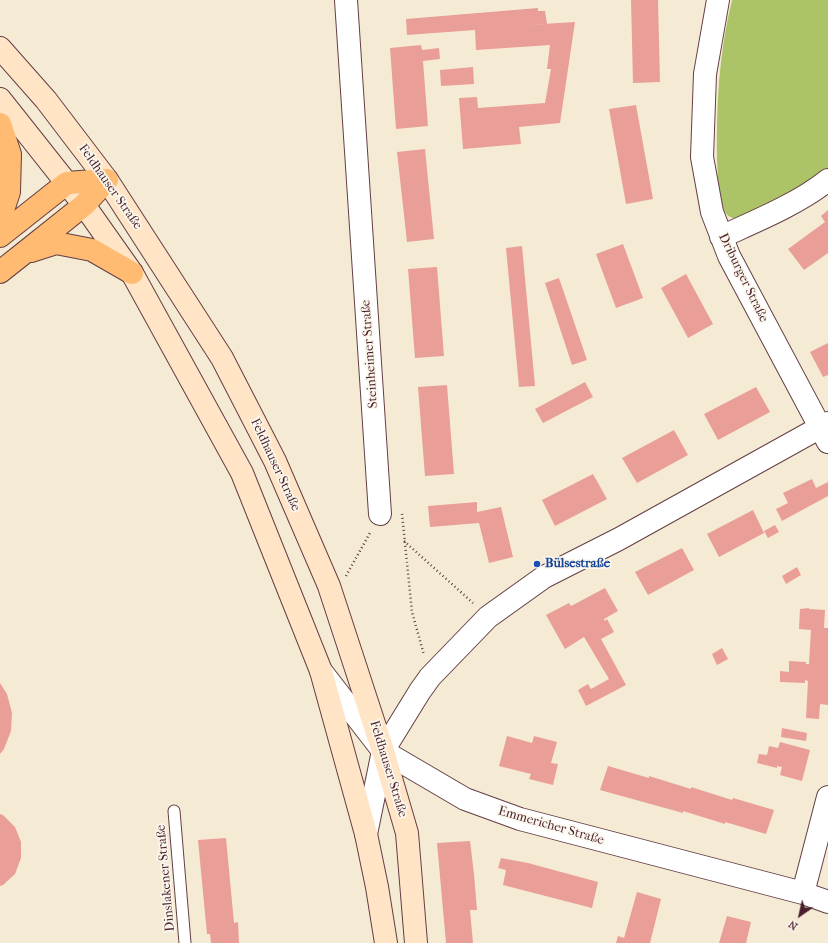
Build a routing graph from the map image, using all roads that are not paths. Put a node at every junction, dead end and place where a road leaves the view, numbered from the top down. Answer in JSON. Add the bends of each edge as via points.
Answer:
{"nodes":[{"id":1,"x":346,"y":0,"type":"edge"},
{"id":2,"x":718,"y":0,"type":"edge"},
{"id":3,"x":0,"y":48,"type":"edge"},
{"id":4,"x":0,"y":99,"type":"edge"},
{"id":5,"x":0,"y":124,"type":"edge"},
{"id":6,"x":107,"y":180,"type":"junction"},
{"id":7,"x":828,"y":180,"type":"edge"},
{"id":8,"x":67,"y":183,"type":"junction"},
{"id":9,"x":84,"y":205,"type":"junction"},
{"id":10,"x":0,"y":219,"type":"edge"},
{"id":11,"x":0,"y":236,"type":"edge"},
{"id":12,"x":721,"y":237,"type":"junction"},
{"id":13,"x":24,"y":253,"type":"junction"},
{"id":14,"x":0,"y":272,"type":"edge"},
{"id":15,"x":132,"y":273,"type":"junction"},
{"id":16,"x":825,"y":430,"type":"edge"},
{"id":17,"x":380,"y":514,"type":"road end"},
{"id":18,"x":321,"y":671,"type":"junction"},
{"id":19,"x":383,"y":751,"type":"junction"},
{"id":20,"x":828,"y":797,"type":"edge"},
{"id":21,"x":174,"y":811,"type":"dead end"},
{"id":22,"x":366,"y":834,"type":"junction"},
{"id":23,"x":803,"y":893,"type":"junction"},
{"id":24,"x":828,"y":902,"type":"edge"},
{"id":25,"x":185,"y":943,"type":"edge"},
{"id":26,"x":386,"y":943,"type":"edge"},
{"id":27,"x":416,"y":943,"type":"edge"}],
"edges":[{"from":1,"to":17,"type":"street","name":"Steinheimer Straße"},
{"from":2,"to":12,"type":"street","name":"Driburger Straße","via":[[705,74],[702,157],[712,212]]},
{"from":3,"to":6,"type":"street","name":"Feldhauser Straße","via":[[46,100]]},
{"from":4,"to":8,"type":"street"},
{"from":5,"to":10,"type":"highway","via":[[10,154],[8,192]]},
{"from":6,"to":8,"type":"highway"},
{"from":6,"to":9,"type":"highway"},
{"from":6,"to":19,"type":"street","name":"Feldhauser Straße","via":[[222,358],[275,461],[329,586]]},
{"from":7,"to":12,"type":"street","via":[[817,189]]},
{"from":8,"to":9,"type":"street"},
{"from":8,"to":11,"type":"highway"},
{"from":9,"to":13,"type":"highway"},
{"from":9,"to":15,"type":"street"},
{"from":12,"to":16,"type":"street","name":"Driburger Straße"},
{"from":13,"to":14,"type":"highway"},
{"from":13,"to":15,"type":"highway","via":[[56,243],[85,248],[102,254]]},
{"from":15,"to":18,"type":"street","via":[[242,473]]},
{"from":16,"to":19,"type":"street","via":[[544,577],[488,617],[430,677]]},
{"from":18,"to":19,"type":"street","name":"Emmericher Straße"},
{"from":18,"to":22,"type":"street"},
{"from":19,"to":22,"type":"street"},
{"from":19,"to":23,"type":"street","name":"Emmericher Straße","via":[[465,799],[520,819]]},
{"from":19,"to":27,"type":"street","name":"Feldhauser Straße","via":[[408,833]]},
{"from":20,"to":23,"type":"street"},
{"from":21,"to":25,"type":"lane","name":"Dinslakener Straße"},
{"from":22,"to":26,"type":"street"},
{"from":23,"to":24,"type":"street","name":"Emmericher Straße"}]}
